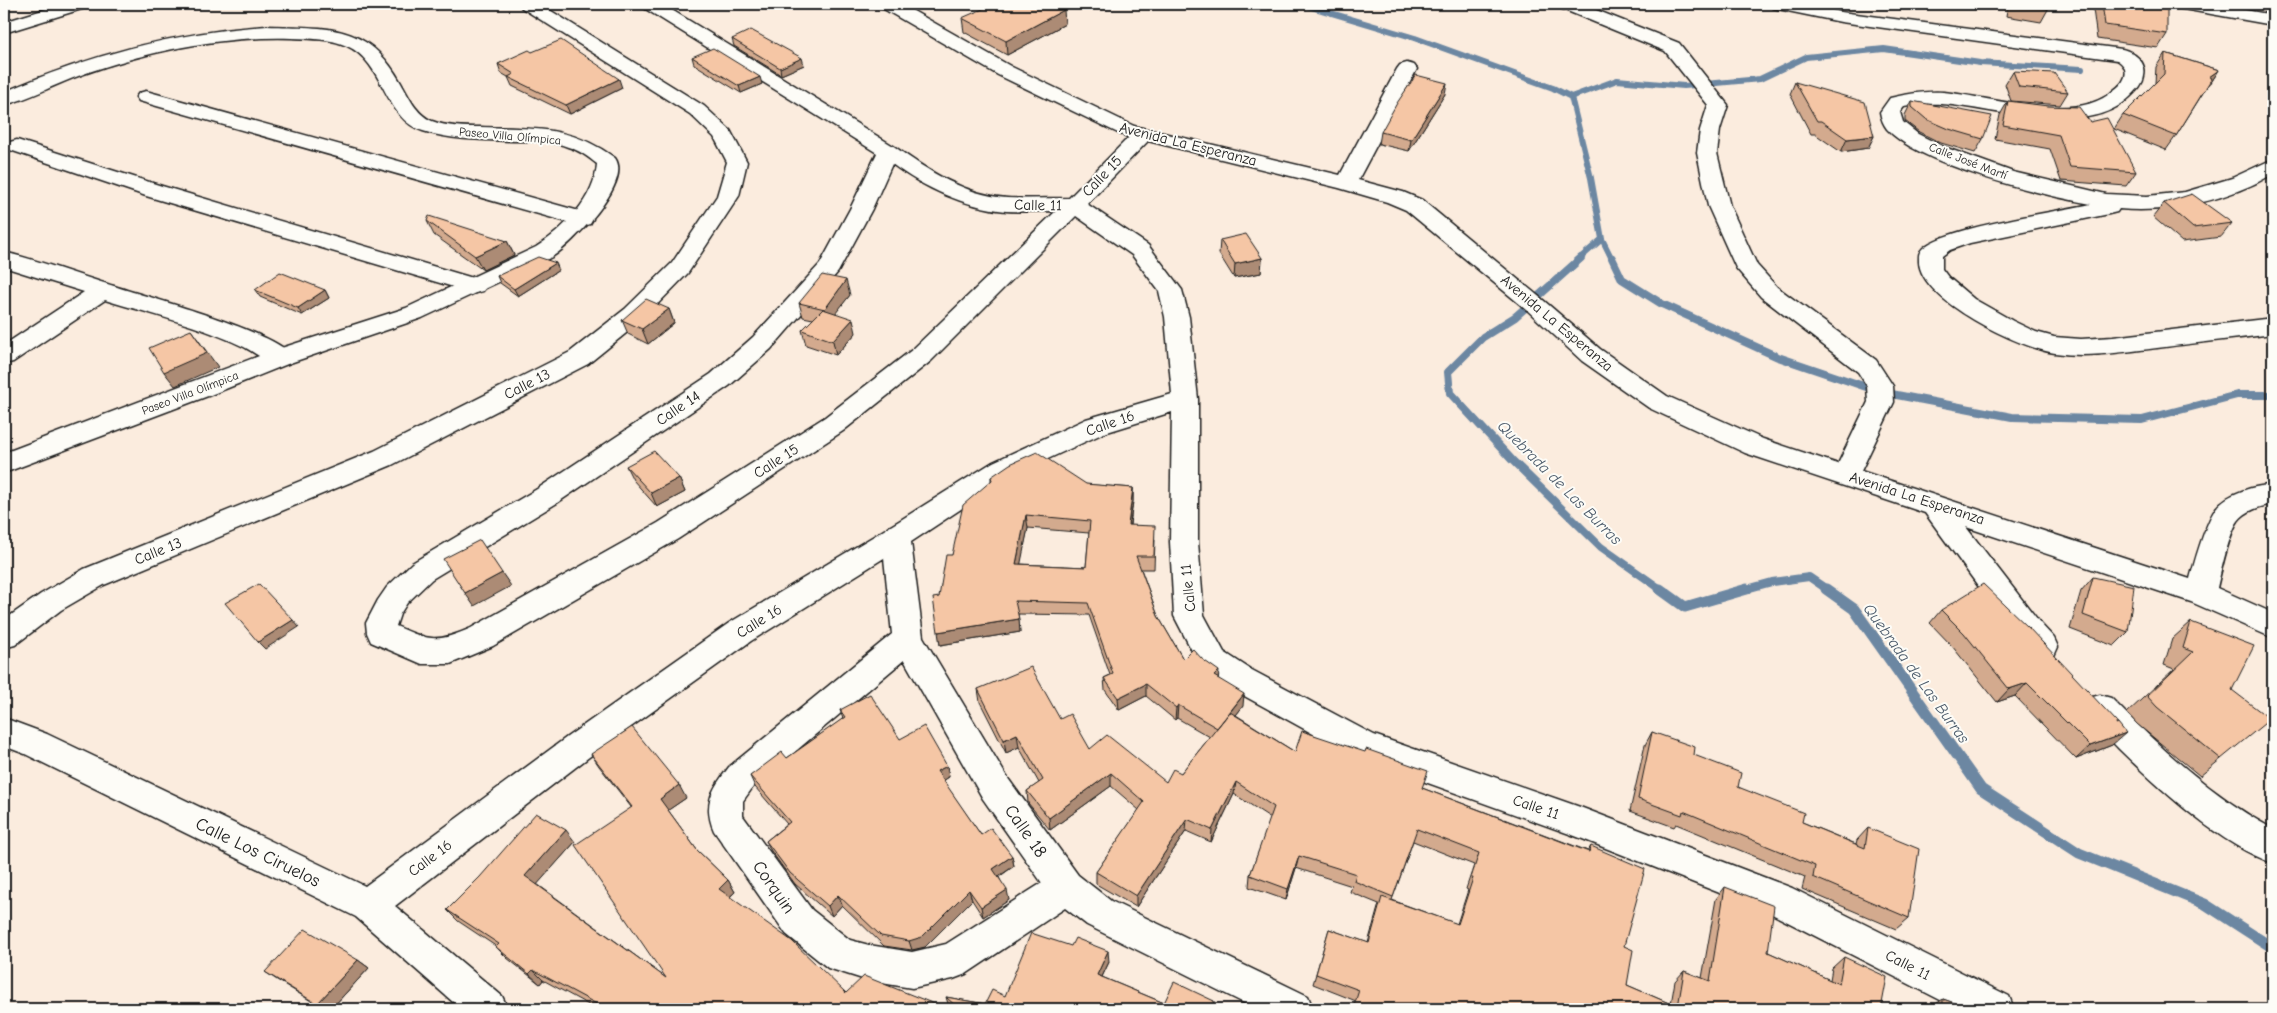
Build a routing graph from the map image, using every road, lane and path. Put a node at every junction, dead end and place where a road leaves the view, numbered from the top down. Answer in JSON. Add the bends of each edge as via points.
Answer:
{"nodes":[{"id":1,"x":80,"y":4,"type":"edge"},
{"id":2,"x":528,"y":4,"type":"edge"},
{"id":3,"x":648,"y":4,"type":"edge"},
{"id":4,"x":888,"y":4,"type":"edge"},
{"id":5,"x":1566,"y":4,"type":"edge"},
{"id":6,"x":1779,"y":4,"type":"edge"},
{"id":7,"x":2183,"y":4,"type":"edge"},
{"id":8,"x":48,"y":10,"type":"edge"},
{"id":9,"x":2273,"y":20,"type":"edge"},
{"id":10,"x":4,"y":28,"type":"edge"},
{"id":11,"x":1408,"y":69,"type":"dead end"},
{"id":12,"x":146,"y":97,"type":"dead end"},
{"id":13,"x":4,"y":99,"type":"edge"},
{"id":14,"x":1142,"y":135,"type":"junction"},
{"id":15,"x":18,"y":146,"type":"dead end"},
{"id":16,"x":888,"y":151,"type":"junction"},
{"id":17,"x":2273,"y":164,"type":"edge"},
{"id":18,"x":1346,"y":183,"type":"junction"},
{"id":19,"x":2127,"y":203,"type":"junction"},
{"id":20,"x":1074,"y":205,"type":"junction"},
{"id":21,"x":582,"y":219,"type":"junction"},
{"id":22,"x":4,"y":259,"type":"edge"},
{"id":23,"x":475,"y":286,"type":"junction"},
{"id":24,"x":102,"y":291,"type":"junction"},
{"id":25,"x":2273,"y":326,"type":"edge"},
{"id":26,"x":4,"y":356,"type":"edge"},
{"id":27,"x":281,"y":357,"type":"junction"},
{"id":28,"x":1185,"y":399,"type":"junction"},
{"id":29,"x":4,"y":463,"type":"edge"},
{"id":30,"x":1846,"y":475,"type":"junction"},
{"id":31,"x":2273,"y":495,"type":"edge"},
{"id":32,"x":1933,"y":504,"type":"junction"},
{"id":33,"x":896,"y":536,"type":"junction"},
{"id":34,"x":2201,"y":594,"type":"junction"},
{"id":35,"x":397,"y":595,"type":"joint"},
{"id":36,"x":2273,"y":626,"type":"edge"},
{"id":37,"x":4,"y":636,"type":"edge"},
{"id":38,"x":908,"y":640,"type":"junction"},
{"id":39,"x":2064,"y":670,"type":"edge"},
{"id":40,"x":2084,"y":691,"type":"edge"},
{"id":41,"x":4,"y":732,"type":"edge"},
{"id":42,"x":2273,"y":847,"type":"edge"},
{"id":43,"x":1066,"y":887,"type":"junction"},
{"id":44,"x":368,"y":905,"type":"junction"},
{"id":45,"x":489,"y":1009,"type":"edge"},
{"id":46,"x":1295,"y":1009,"type":"edge"},
{"id":47,"x":1996,"y":1009,"type":"edge"}],
"edges":[{"from":1,"to":8,"type":"street"},
{"from":2,"to":37,"type":"street","name":"Calle 13","via":[[697,110],[723,134],[737,162],[728,196],[680,268],[633,315],[578,358],[383,458],[94,577],[51,602]]},
{"from":3,"to":16,"type":"street","name":"Calle 11"},
{"from":4,"to":14,"type":"street","name":"Avenida La Esperanza","via":[[1005,71],[1111,124]]},
{"from":5,"to":30,"type":"street","via":[[1672,47],[1718,105],[1707,153],[1719,206],[1747,268],[1769,292],[1858,358],[1880,386],[1881,402]]},
{"from":6,"to":19,"type":"street","name":"Calle José Martí","via":[[2130,58],[2136,68],[2132,84],[2107,104],[2081,113],[2044,113],[1942,98],[1897,102],[1890,112],[1894,126],[1944,155],[2075,196]]},
{"from":7,"to":9,"type":"street"},
{"from":8,"to":10,"type":"street"},
{"from":11,"to":18,"type":"street"},
{"from":12,"to":21,"type":"street"},
{"from":13,"to":21,"type":"street","name":"Paseo Villa Olímpica","via":[[73,70],[208,36],[276,31],[321,34],[356,43],[379,62],[407,112],[422,124],[456,132],[553,137],[592,150],[608,162],[609,169],[594,204]]},
{"from":14,"to":18,"type":"street","name":"Avenida La Esperanza"},
{"from":14,"to":20,"type":"street","name":"Calle 15"},
{"from":15,"to":23,"type":"street","via":[[154,191]]},
{"from":16,"to":20,"type":"street","name":"Calle 11","via":[[916,172],[976,198],[1005,204]]},
{"from":16,"to":35,"type":"street","name":"Calle 14","via":[[830,267],[762,343],[720,380],[547,496],[422,571]]},
{"from":17,"to":19,"type":"street","name":"Calle José Martí","via":[[2246,180],[2207,193]]},
{"from":18,"to":30,"type":"street","name":"Avenida La Esperanza","via":[[1414,205],[1591,355],[1658,402],[1754,446]]},
{"from":19,"to":25,"type":"street","via":[[1964,237],[1942,245],[1930,254],[1931,269],[1940,282],[1966,304],[2004,327],[2054,345],[2114,345]]},
{"from":20,"to":28,"type":"street","name":"Calle 11","via":[[1140,250],[1170,290],[1177,317]]},
{"from":20,"to":35,"type":"street","name":"Calle 15","via":[[922,355],[834,424],[668,531],[482,637],[450,651],[422,651],[382,633],[381,623]]},
{"from":21,"to":23,"type":"street","name":"Paseo Villa Olímpica","via":[[544,252]]},
{"from":22,"to":24,"type":"street"},
{"from":23,"to":27,"type":"street","name":"Paseo Villa Olímpica","via":[[414,314]]},
{"from":24,"to":26,"type":"street"},
{"from":24,"to":27,"type":"street","via":[[213,326],[252,341]]},
{"from":27,"to":29,"type":"street","name":"Paseo Villa Olímpica"},
{"from":28,"to":33,"type":"street","name":"Calle 16","via":[[1095,426],[1002,469]]},
{"from":28,"to":47,"type":"street","name":"Calle 11","via":[[1185,576],[1189,616],[1213,661],[1364,746],[1580,822],[1780,900]]},
{"from":30,"to":32,"type":"street","name":"Avenida La Esperanza"},
{"from":31,"to":34,"type":"street","via":[[2255,498],[2227,514],[2209,561]]},
{"from":32,"to":34,"type":"street","name":"Avenida La Esperanza"},
{"from":32,"to":39,"type":"street","via":[[2030,633]]},
{"from":33,"to":38,"type":"street","name":"Calle 18"},
{"from":33,"to":44,"type":"street","name":"Calle 16","via":[[740,632],[578,746]]},
{"from":34,"to":36,"type":"street","name":"Avenida La Esperanza"},
{"from":38,"to":43,"type":"street","name":"Calle 18","via":[[995,788]]},
{"from":38,"to":43,"type":"street","name":"Corquin","via":[[742,777],[726,797],[726,820],[798,922],[841,955],[869,963],[912,970],[953,960]]},
{"from":40,"to":42,"type":"street","via":[[2125,735],[2203,802]]},
{"from":41,"to":44,"type":"street","name":"Calle Los Ciruelos","via":[[36,744]]},
{"from":43,"to":46,"type":"street","name":"Calle 18","via":[[1100,913]]},
{"from":44,"to":45,"type":"street","name":"Calle Los Ciruelos"}]}
